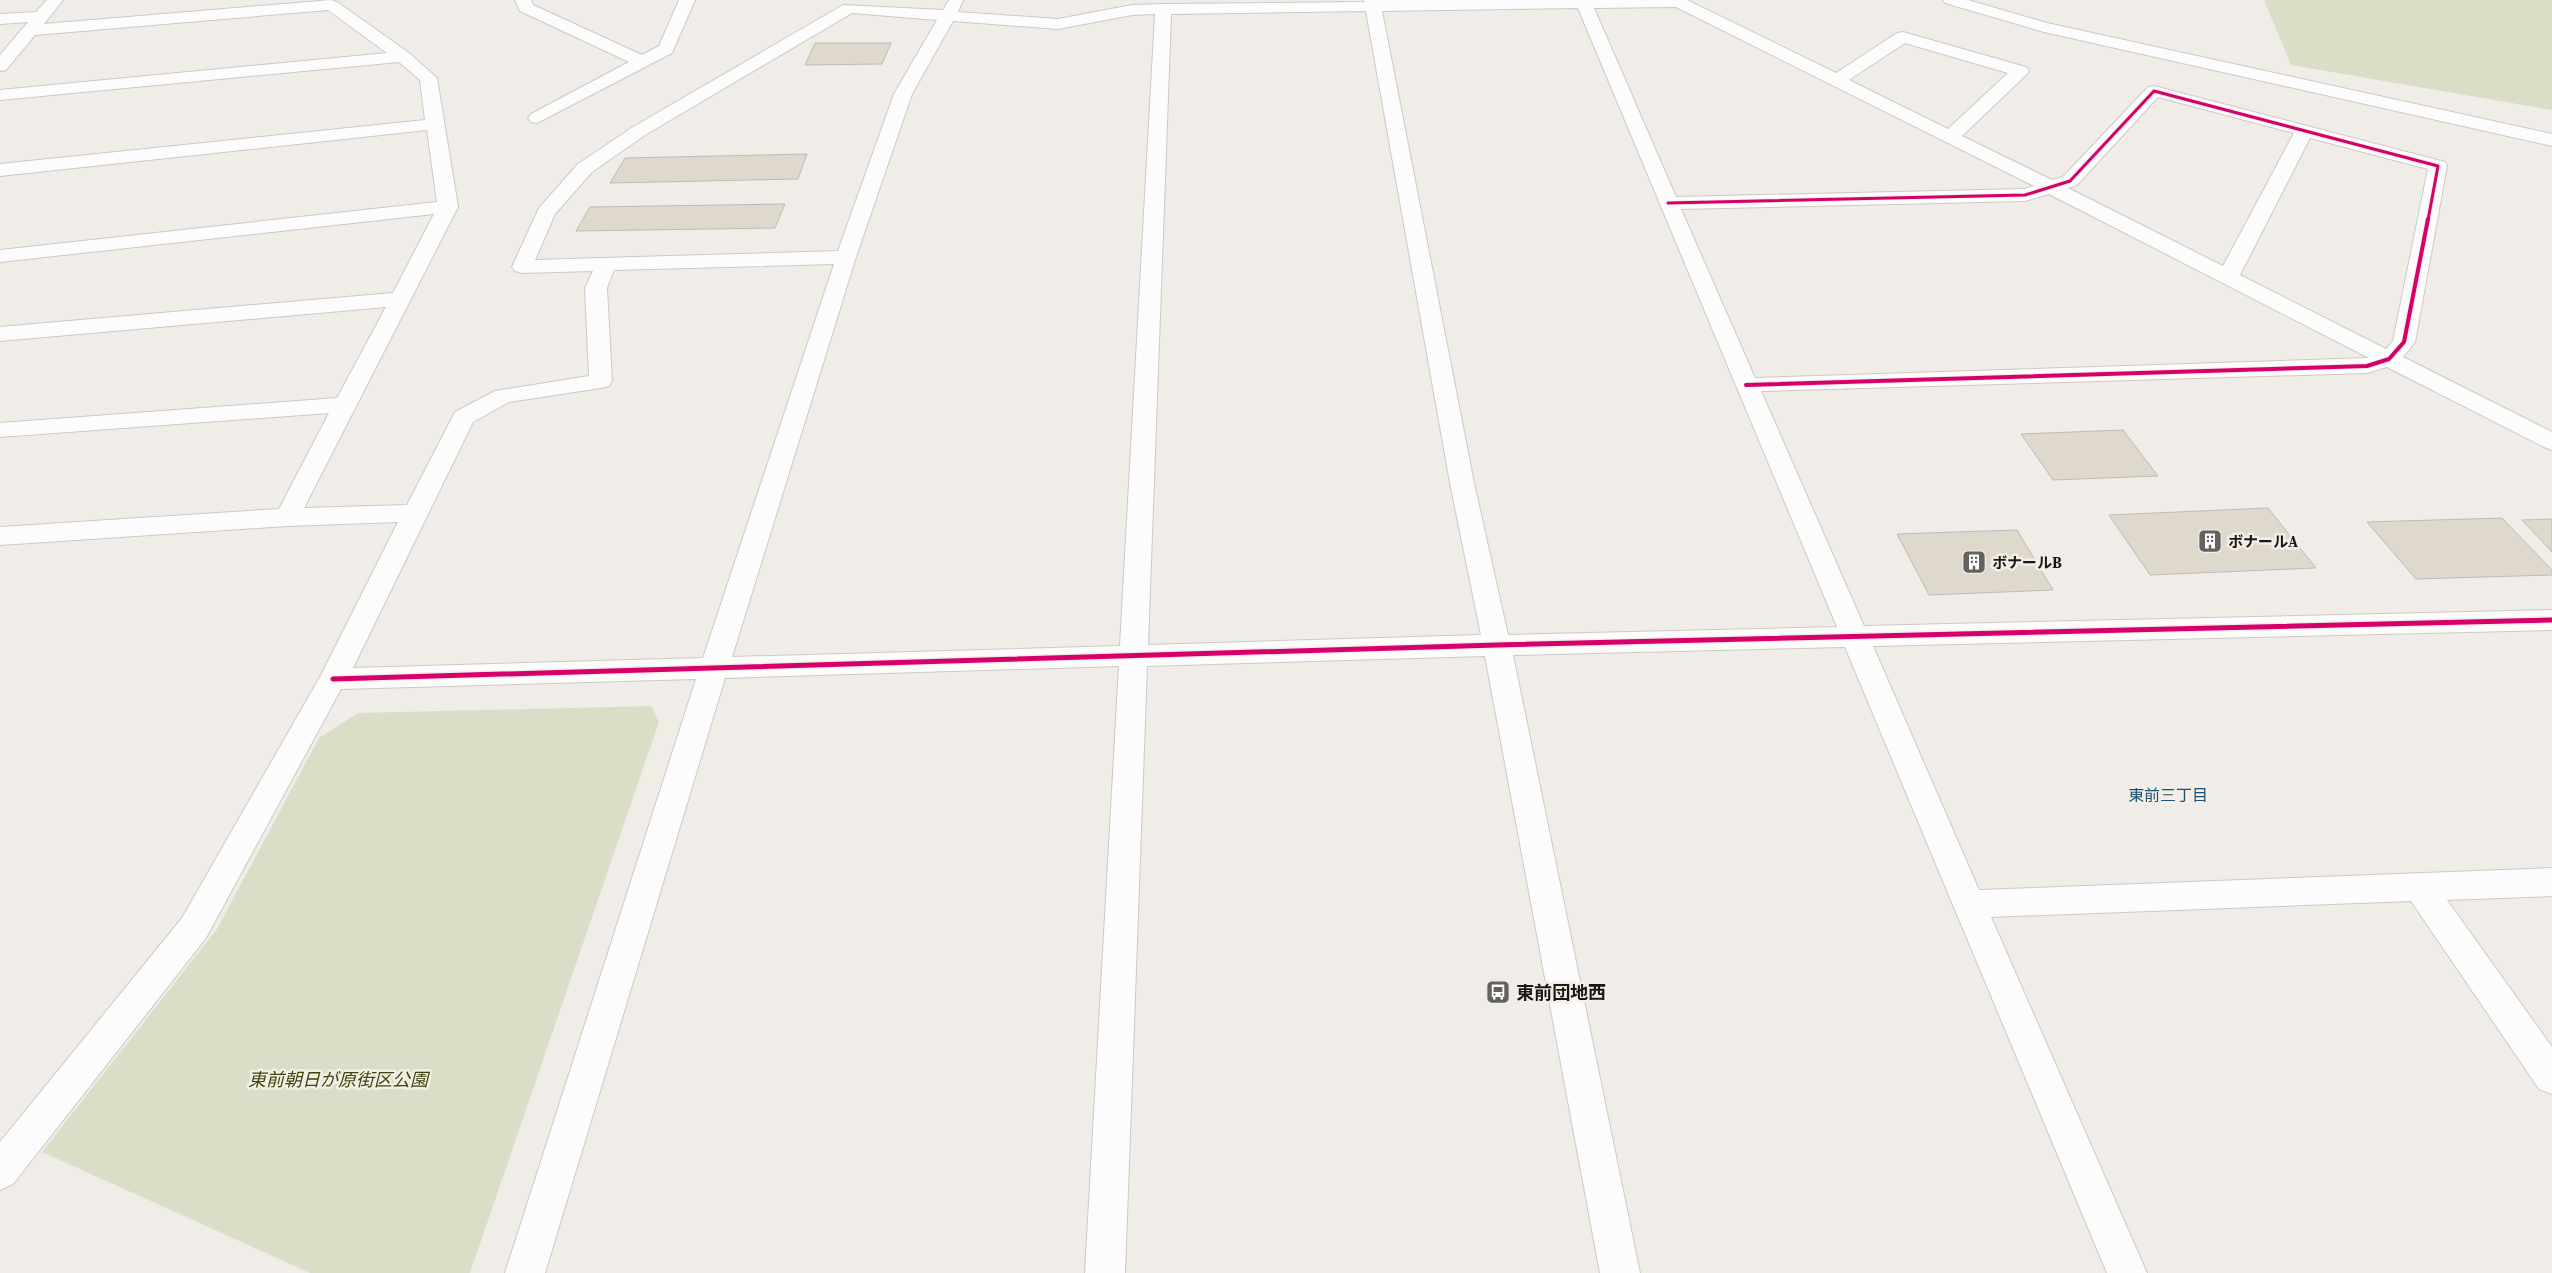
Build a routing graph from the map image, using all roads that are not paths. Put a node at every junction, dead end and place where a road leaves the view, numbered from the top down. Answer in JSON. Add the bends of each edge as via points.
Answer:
{"nodes":[{"id":1,"x":56,"y":0,"type":"edge"},
{"id":2,"x":523,"y":0,"type":"edge"},
{"id":3,"x":687,"y":0,"type":"edge"},
{"id":4,"x":1951,"y":0,"type":"edge"},
{"id":5,"x":1676,"y":1,"type":"edge"},
{"id":6,"x":1583,"y":2,"type":"junction"},
{"id":7,"x":1373,"y":3,"type":"edge"},
{"id":8,"x":952,"y":8,"type":"edge"},
{"id":9,"x":1163,"y":9,"type":"junction"},
{"id":10,"x":2038,"y":9,"type":"dead end"},
{"id":11,"x":0,"y":18,"type":"edge"},
{"id":12,"x":36,"y":24,"type":"junction"},
{"id":13,"x":2044,"y":26,"type":"junction"},
{"id":14,"x":403,"y":57,"type":"junction"},
{"id":15,"x":643,"y":62,"type":"junction"},
{"id":16,"x":0,"y":66,"type":"edge"},
{"id":17,"x":1836,"y":81,"type":"junction"},
{"id":18,"x":0,"y":95,"type":"edge"},
{"id":19,"x":537,"y":118,"type":"dead end"},
{"id":20,"x":436,"y":124,"type":"junction"},
{"id":21,"x":2304,"y":131,"type":"junction"},
{"id":22,"x":1950,"y":137,"type":"junction"},
{"id":23,"x":2552,"y":140,"type":"edge"},
{"id":24,"x":0,"y":170,"type":"edge"},
{"id":25,"x":2051,"y":187,"type":"junction"},
{"id":26,"x":1668,"y":202,"type":"junction"},
{"id":27,"x":448,"y":207,"type":"junction"},
{"id":28,"x":0,"y":256,"type":"edge"},
{"id":29,"x":846,"y":257,"type":"junction"},
{"id":30,"x":606,"y":266,"type":"junction"},
{"id":31,"x":2228,"y":277,"type":"junction"},
{"id":32,"x":400,"y":298,"type":"junction"},
{"id":33,"x":0,"y":334,"type":"edge"},
{"id":34,"x":2389,"y":359,"type":"junction"},
{"id":35,"x":1746,"y":385,"type":"junction"},
{"id":36,"x":343,"y":405,"type":"junction"},
{"id":37,"x":0,"y":430,"type":"edge"},
{"id":38,"x":2552,"y":442,"type":"edge"},
{"id":39,"x":414,"y":513,"type":"junction"},
{"id":40,"x":287,"y":517,"type":"junction"},
{"id":41,"x":0,"y":536,"type":"edge"},
{"id":42,"x":2552,"y":620,"type":"edge"},
{"id":43,"x":1853,"y":636,"type":"junction"},
{"id":44,"x":1497,"y":645,"type":"junction"},
{"id":45,"x":1133,"y":657,"type":"junction"},
{"id":46,"x":714,"y":668,"type":"junction"},
{"id":47,"x":333,"y":679,"type":"junction"},
{"id":48,"x":2552,"y":882,"type":"edge"},
{"id":49,"x":2418,"y":886,"type":"junction"},
{"id":50,"x":1968,"y":904,"type":"junction"},
{"id":51,"x":2552,"y":1077,"type":"edge"},
{"id":52,"x":0,"y":1171,"type":"edge"},
{"id":53,"x":525,"y":1273,"type":"edge"},
{"id":54,"x":1104,"y":1273,"type":"edge"},
{"id":55,"x":1620,"y":1273,"type":"edge"},
{"id":56,"x":2127,"y":1273,"type":"edge"}],
"edges":[{"from":1,"to":12,"type":"street"},
{"from":2,"to":15,"type":"street","via":[[526,8]]},
{"from":3,"to":15,"type":"street","via":[[666,49]]},
{"from":4,"to":13,"type":"street"},
{"from":5,"to":6,"type":"street"},
{"from":5,"to":17,"type":"street"},
{"from":6,"to":7,"type":"street"},
{"from":6,"to":26,"type":"street"},
{"from":7,"to":9,"type":"street"},
{"from":7,"to":44,"type":"street","via":[[1462,483]]},
{"from":8,"to":9,"type":"street","via":[[1058,24],[1132,10]]},
{"from":8,"to":29,"type":"street","via":[[903,94]]},
{"from":8,"to":30,"type":"street","via":[[849,8],[639,131],[585,168],[546,212],[522,267]]},
{"from":9,"to":45,"type":"street"},
{"from":10,"to":13,"type":"street"},
{"from":11,"to":12,"type":"street"},
{"from":12,"to":14,"type":"street","via":[[331,5]]},
{"from":12,"to":16,"type":"street"},
{"from":13,"to":23,"type":"street"},
{"from":14,"to":18,"type":"street"},
{"from":14,"to":20,"type":"street","via":[[428,78]]},
{"from":15,"to":19,"type":"street"},
{"from":17,"to":22,"type":"street"},
{"from":17,"to":22,"type":"street","via":[[1903,37],[2020,71]]},
{"from":20,"to":24,"type":"street"},
{"from":20,"to":27,"type":"street"},
{"from":21,"to":25,"type":"street","via":[[2154,91],[2070,181]]},
{"from":21,"to":31,"type":"street"},
{"from":21,"to":34,"type":"street","via":[[2438,166],[2404,342]]},
{"from":22,"to":25,"type":"street"},
{"from":25,"to":26,"type":"street","via":[[2024,195]]},
{"from":25,"to":31,"type":"street"},
{"from":26,"to":35,"type":"street"},
{"from":27,"to":28,"type":"street"},
{"from":27,"to":32,"type":"street"},
{"from":29,"to":30,"type":"street"},
{"from":29,"to":46,"type":"street"},
{"from":30,"to":39,"type":"street","via":[[596,288],[601,381],[502,396],[463,417]]},
{"from":31,"to":34,"type":"street"},
{"from":32,"to":33,"type":"street"},
{"from":32,"to":36,"type":"street"},
{"from":34,"to":35,"type":"street","via":[[2367,366]]},
{"from":34,"to":38,"type":"street"},
{"from":35,"to":43,"type":"street"},
{"from":36,"to":37,"type":"street"},
{"from":36,"to":40,"type":"street"},
{"from":39,"to":40,"type":"street"},
{"from":39,"to":47,"type":"street"},
{"from":40,"to":41,"type":"street"},
{"from":42,"to":43,"type":"street"},
{"from":43,"to":44,"type":"street"},
{"from":43,"to":50,"type":"street"},
{"from":44,"to":45,"type":"street"},
{"from":44,"to":55,"type":"street"},
{"from":45,"to":46,"type":"street"},
{"from":45,"to":54,"type":"street"},
{"from":46,"to":47,"type":"street"},
{"from":46,"to":53,"type":"street"},
{"from":47,"to":52,"type":"street","via":[[194,928]]},
{"from":48,"to":49,"type":"street"},
{"from":49,"to":50,"type":"street"},
{"from":49,"to":51,"type":"street"},
{"from":50,"to":56,"type":"street"}]}
